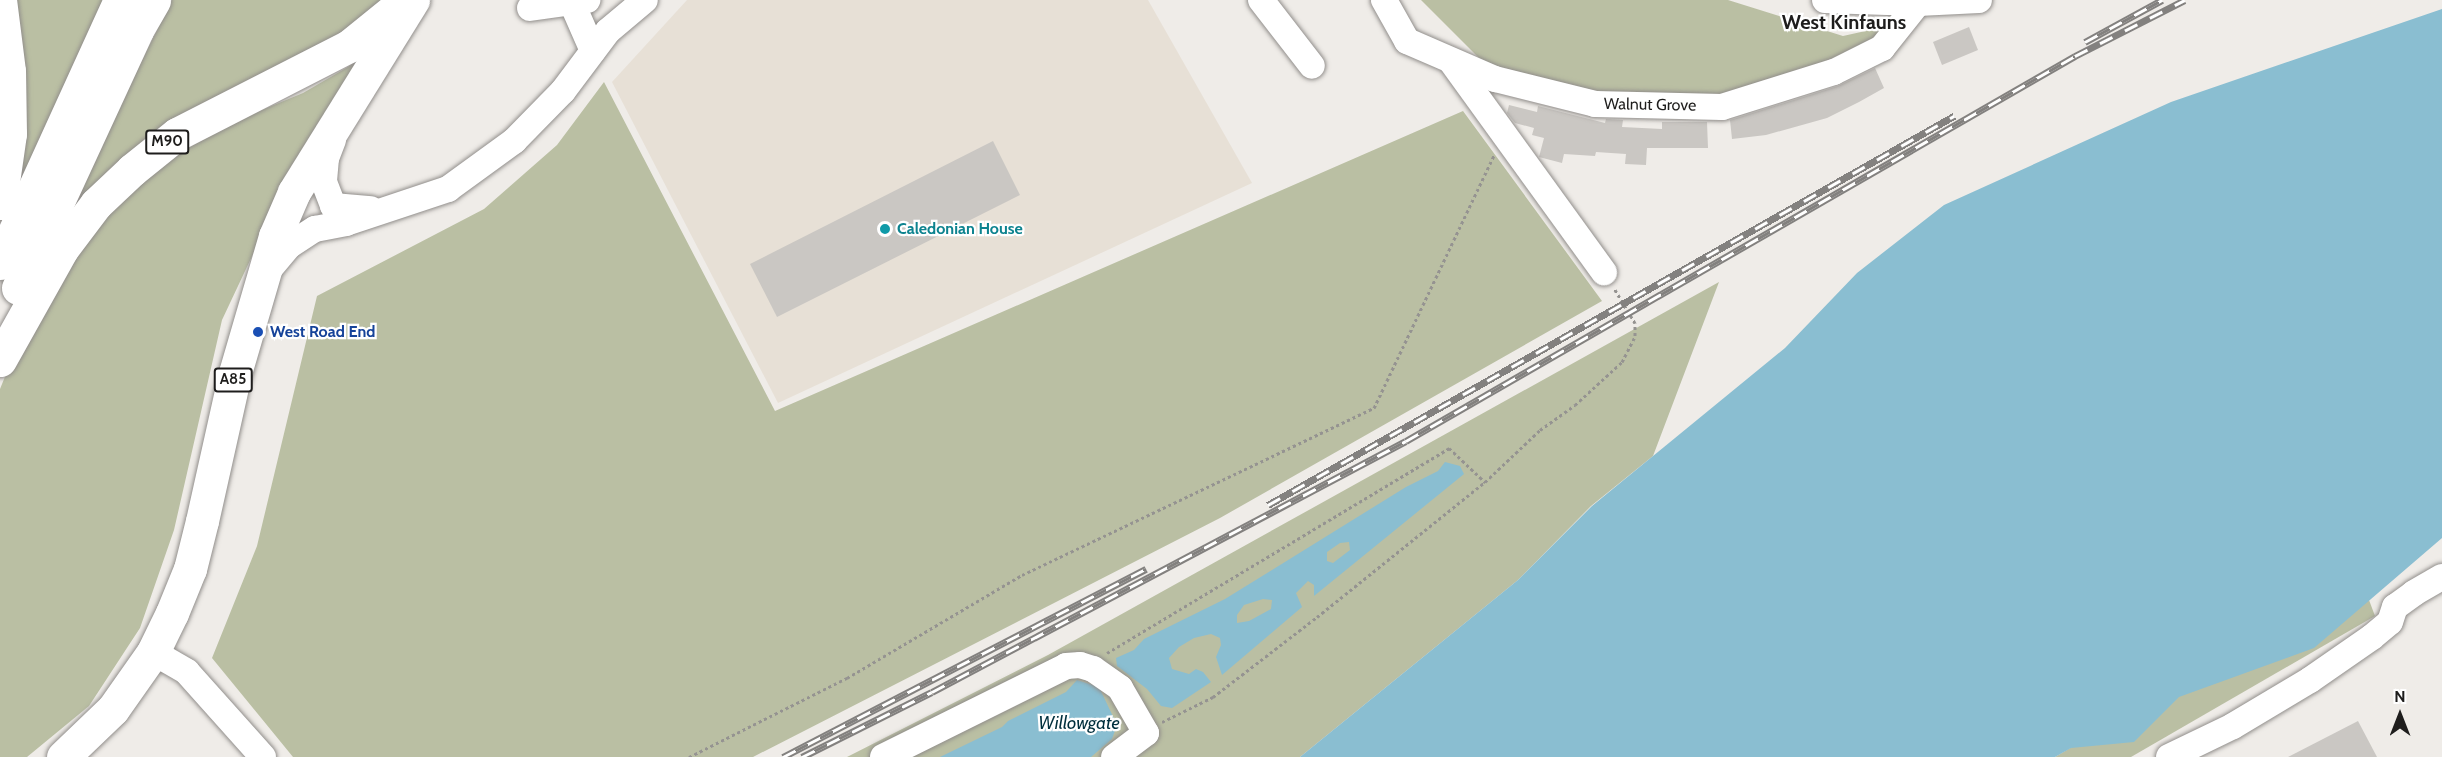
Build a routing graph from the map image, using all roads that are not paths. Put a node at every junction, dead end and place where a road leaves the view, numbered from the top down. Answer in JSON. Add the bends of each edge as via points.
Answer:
{"nodes":[{"id":1,"x":0,"y":0,"type":"edge"},
{"id":2,"x":120,"y":0,"type":"edge"},
{"id":3,"x":154,"y":0,"type":"edge"},
{"id":4,"x":404,"y":0,"type":"edge"},
{"id":5,"x":413,"y":0,"type":"edge"},
{"id":6,"x":645,"y":0,"type":"edge"},
{"id":7,"x":1261,"y":0,"type":"edge"},
{"id":8,"x":1384,"y":0,"type":"edge"},
{"id":9,"x":1825,"y":0,"type":"edge"},
{"id":10,"x":1979,"y":0,"type":"edge"},
{"id":11,"x":580,"y":2,"type":"edge"},
{"id":12,"x":1918,"y":3,"type":"junction"},
{"id":13,"x":530,"y":8,"type":"dead end"},
{"id":14,"x":593,"y":51,"type":"junction"},
{"id":15,"x":1450,"y":60,"type":"junction"},
{"id":16,"x":1312,"y":66,"type":"dead end"},
{"id":17,"x":343,"y":114,"type":"junction"},
{"id":18,"x":0,"y":203,"type":"edge"},
{"id":19,"x":400,"y":203,"type":"junction"},
{"id":20,"x":0,"y":263,"type":"edge"},
{"id":21,"x":1604,"y":272,"type":"road end"},
{"id":22,"x":261,"y":279,"type":"junction"},
{"id":23,"x":0,"y":328,"type":"edge"},
{"id":24,"x":0,"y":360,"type":"edge"},
{"id":25,"x":2442,"y":577,"type":"edge"},
{"id":26,"x":153,"y":652,"type":"junction"},
{"id":27,"x":63,"y":757,"type":"edge"},
{"id":28,"x":263,"y":757,"type":"edge"},
{"id":29,"x":883,"y":757,"type":"edge"},
{"id":30,"x":1114,"y":757,"type":"edge"},
{"id":31,"x":2169,"y":757,"type":"edge"}],
"edges":[{"from":1,"to":18,"type":"highway","via":[[9,70],[10,134]]},
{"from":2,"to":20,"type":"highway"},
{"from":3,"to":23,"type":"highway"},
{"from":4,"to":24,"type":"highway","number":"M90","via":[[350,46],[177,134],[132,170],[96,204],[62,249]]},
{"from":5,"to":17,"type":"highway","number":"A85"},
{"from":6,"to":14,"type":"street","via":[[608,31]]},
{"from":7,"to":16,"type":"street"},
{"from":8,"to":15,"type":"street","name":"Walnut Grove","via":[[1407,41]]},
{"from":9,"to":12,"type":"street"},
{"from":10,"to":12,"type":"street"},
{"from":11,"to":13,"type":"street"},
{"from":11,"to":14,"type":"street"},
{"from":12,"to":15,"type":"street","name":"Walnut Grove","via":[[1882,48],[1834,72],[1722,106],[1595,104],[1495,79]]},
{"from":14,"to":19,"type":"street","via":[[563,92],[514,141],[448,189]]},
{"from":15,"to":21,"type":"street"},
{"from":17,"to":19,"type":"street","via":[[326,158],[324,182],[333,206],[368,209]]},
{"from":17,"to":22,"type":"highway","number":"A85","via":[[294,192]]},
{"from":19,"to":22,"type":"street","via":[[315,230],[290,245]]},
{"from":22,"to":26,"type":"highway","number":"A85","via":[[190,569]]},
{"from":25,"to":31,"type":"street","via":[[2395,607],[2390,622],[2373,637],[2310,680],[2233,726]]},
{"from":26,"to":27,"type":"highway","number":"A85","via":[[113,709]]},
{"from":26,"to":28,"type":"street","via":[[186,672]]},
{"from":29,"to":30,"type":"street","via":[[1066,666],[1093,669],[1120,688],[1146,733]]}]}
